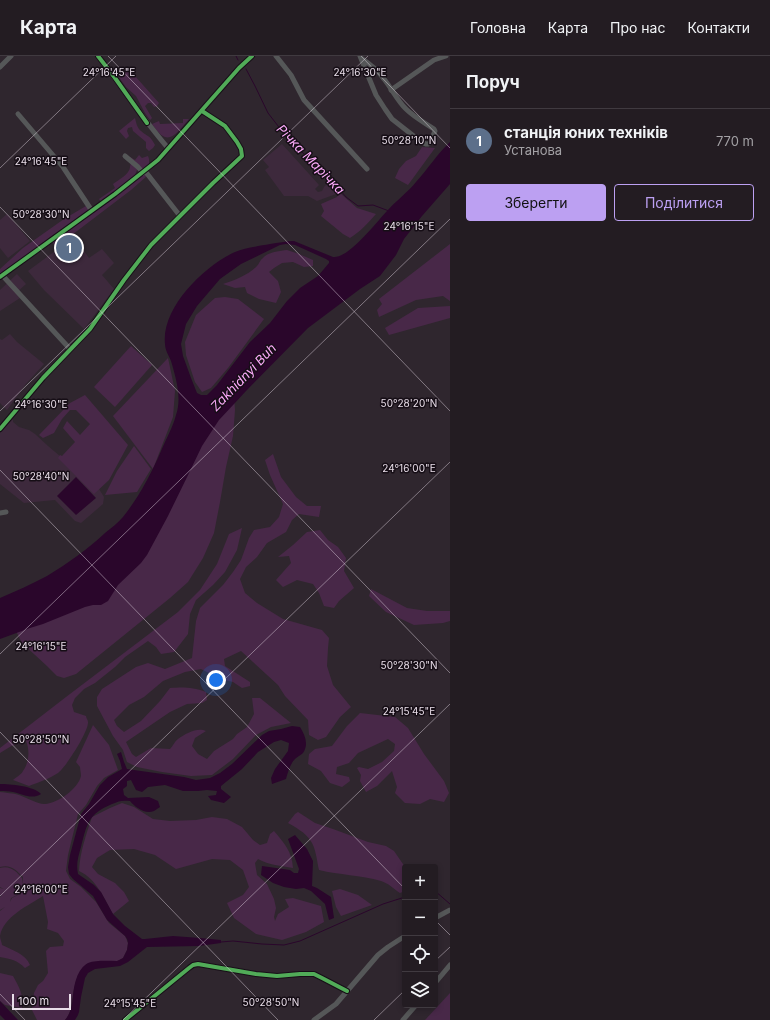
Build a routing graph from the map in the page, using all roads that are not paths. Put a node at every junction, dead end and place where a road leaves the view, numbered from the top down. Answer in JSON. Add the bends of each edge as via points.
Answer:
{"nodes":[{"id":1,"x":11,"y":56,"type":"edge"},
{"id":2,"x":98,"y":56,"type":"edge"},
{"id":3,"x":252,"y":56,"type":"edge"},
{"id":4,"x":276,"y":56,"type":"edge"},
{"id":5,"x":446,"y":56,"type":"edge"},
{"id":6,"x":360,"y":57,"type":"edge"},
{"id":7,"x":0,"y":67,"type":"edge"},
{"id":8,"x":392,"y":90,"type":"junction"},
{"id":9,"x":202,"y":111,"type":"junction"},
{"id":10,"x":18,"y":114,"type":"dead end"},
{"id":11,"x":168,"y":148,"type":"junction"},
{"id":12,"x":125,"y":156,"type":"dead end"},
{"id":13,"x":368,"y":169,"type":"dead end"},
{"id":14,"x":144,"y":172,"type":"junction"},
{"id":15,"x":92,"y":211,"type":"junction"},
{"id":16,"x":180,"y":216,"type":"junction"},
{"id":17,"x":1,"y":276,"type":"edge"},
{"id":18,"x":70,"y":349,"type":"junction"},
{"id":19,"x":0,"y":428,"type":"edge"},
{"id":20,"x":6,"y":512,"type":"dead end"},
{"id":21,"x":0,"y":513,"type":"edge"},
{"id":22,"x":450,"y":910,"type":"edge"},
{"id":23,"x":438,"y":916,"type":"edge"},
{"id":24,"x":402,"y":938,"type":"edge"},
{"id":25,"x":450,"y":965,"type":"edge"},
{"id":26,"x":438,"y":979,"type":"edge"},
{"id":27,"x":347,"y":991,"type":"junction"},
{"id":28,"x":413,"y":1008,"type":"edge"},
{"id":29,"x":125,"y":1020,"type":"edge"},
{"id":30,"x":314,"y":1020,"type":"edge"},
{"id":31,"x":403,"y":1020,"type":"edge"}],
"edges":[{"from":1,"to":7,"type":"street"},
{"from":2,"to":11,"type":"street"},
{"from":3,"to":9,"type":"street","via":[[238,68]]},
{"from":4,"to":13,"type":"street","via":[[291,75],[304,100]]},
{"from":5,"to":8,"type":"street","via":[[434,60]]},
{"from":6,"to":8,"type":"street","via":[[378,70]]},
{"from":6,"to":8,"type":"street","via":[[376,95],[392,119],[426,144],[430,143],[434,129],[406,109]]},
{"from":9,"to":11,"type":"street"},
{"from":9,"to":16,"type":"street","via":[[225,126],[242,149],[242,156]]},
{"from":10,"to":15,"type":"street","via":[[62,167]]},
{"from":11,"to":14,"type":"street"},
{"from":12,"to":14,"type":"street"},
{"from":14,"to":15,"type":"street"},
{"from":14,"to":16,"type":"street"},
{"from":15,"to":17,"type":"street"},
{"from":16,"to":18,"type":"street","via":[[151,245],[90,329]]},
{"from":17,"to":18,"type":"street"},
{"from":18,"to":19,"type":"street"},
{"from":20,"to":21,"type":"street"},
{"from":22,"to":23,"type":"street"},
{"from":24,"to":27,"type":"street","via":[[378,955]]},
{"from":25,"to":26,"type":"street"},
{"from":27,"to":29,"type":"street","via":[[314,974],[277,976],[198,964],[189,968]]},
{"from":27,"to":30,"type":"street","via":[[336,1004]]},
{"from":28,"to":31,"type":"street"}]}
